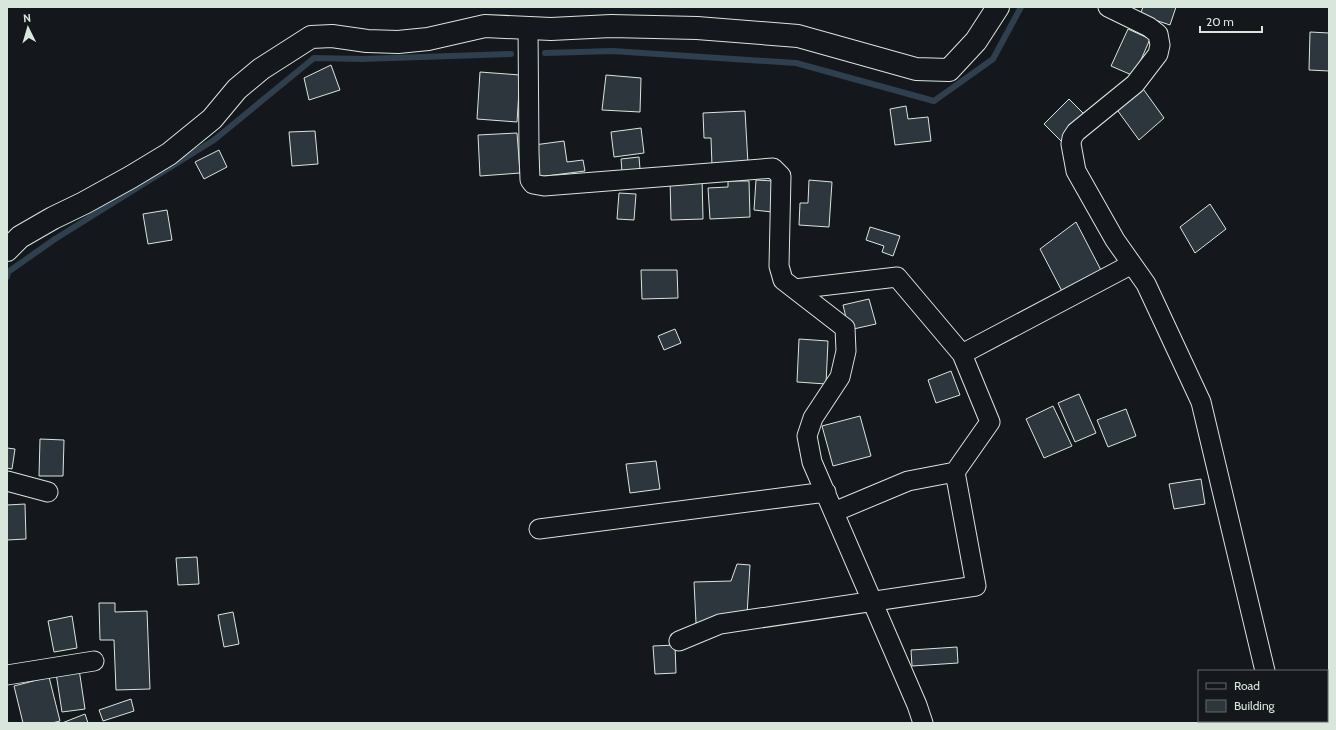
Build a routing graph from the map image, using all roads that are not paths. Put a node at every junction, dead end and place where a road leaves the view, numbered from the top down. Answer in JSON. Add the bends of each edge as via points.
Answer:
{"nodes":[{"id":1,"x":998,"y":7,"type":"edge"},
{"id":2,"x":1108,"y":7,"type":"edge"},
{"id":3,"x":528,"y":27,"type":"junction"},
{"id":4,"x":7,"y":250,"type":"edge"},
{"id":5,"x":1132,"y":264,"type":"junction"},
{"id":6,"x":795,"y":289,"type":"junction"},
{"id":7,"x":962,"y":354,"type":"junction"},
{"id":8,"x":955,"y":472,"type":"junction"},
{"id":9,"x":7,"y":481,"type":"edge"},
{"id":10,"x":48,"y":492,"type":"dead end"},
{"id":11,"x":826,"y":492,"type":"junction"},
{"id":12,"x":834,"y":512,"type":"junction"},
{"id":13,"x":540,"y":529,"type":"dead end"},
{"id":14,"x":872,"y":601,"type":"junction"},
{"id":15,"x":679,"y":641,"type":"dead end"},
{"id":16,"x":94,"y":661,"type":"dead end"},
{"id":17,"x":1265,"y":670,"type":"edge"},
{"id":18,"x":7,"y":675,"type":"edge"},
{"id":19,"x":923,"y":723,"type":"edge"}],
"edges":[{"from":1,"to":3,"type":"street","via":[[976,41],[950,70],[916,69],[798,36],[698,28]]},
{"from":2,"to":5,"type":"street","via":[[1158,34],[1158,54],[1135,84],[1076,132],[1071,144],[1076,170],[1115,240]]},
{"from":3,"to":4,"type":"street","via":[[486,26],[428,39],[398,42],[367,42],[332,36],[311,37],[261,69],[237,89],[212,119],[169,154],[20,237]]},
{"from":3,"to":6,"type":"street","via":[[529,159],[530,180],[533,184],[544,186],[773,168],[780,176],[779,266],[783,280]]},
{"from":5,"to":7,"type":"street"},
{"from":5,"to":17,"type":"street","via":[[1146,284],[1201,402]]},
{"from":6,"to":7,"type":"street","via":[[898,277]]},
{"from":6,"to":11,"type":"street","via":[[845,328],[846,351],[840,377],[813,418],[807,436],[812,462]]},
{"from":7,"to":8,"type":"street","via":[[990,422]]},
{"from":8,"to":12,"type":"street","via":[[908,481]]},
{"from":8,"to":14,"type":"street","via":[[976,586]]},
{"from":9,"to":10,"type":"street"},
{"from":11,"to":12,"type":"street"},
{"from":11,"to":13,"type":"street"},
{"from":12,"to":14,"type":"street"},
{"from":14,"to":15,"type":"street","via":[[720,624]]},
{"from":14,"to":19,"type":"street"},
{"from":16,"to":18,"type":"street"}]}
